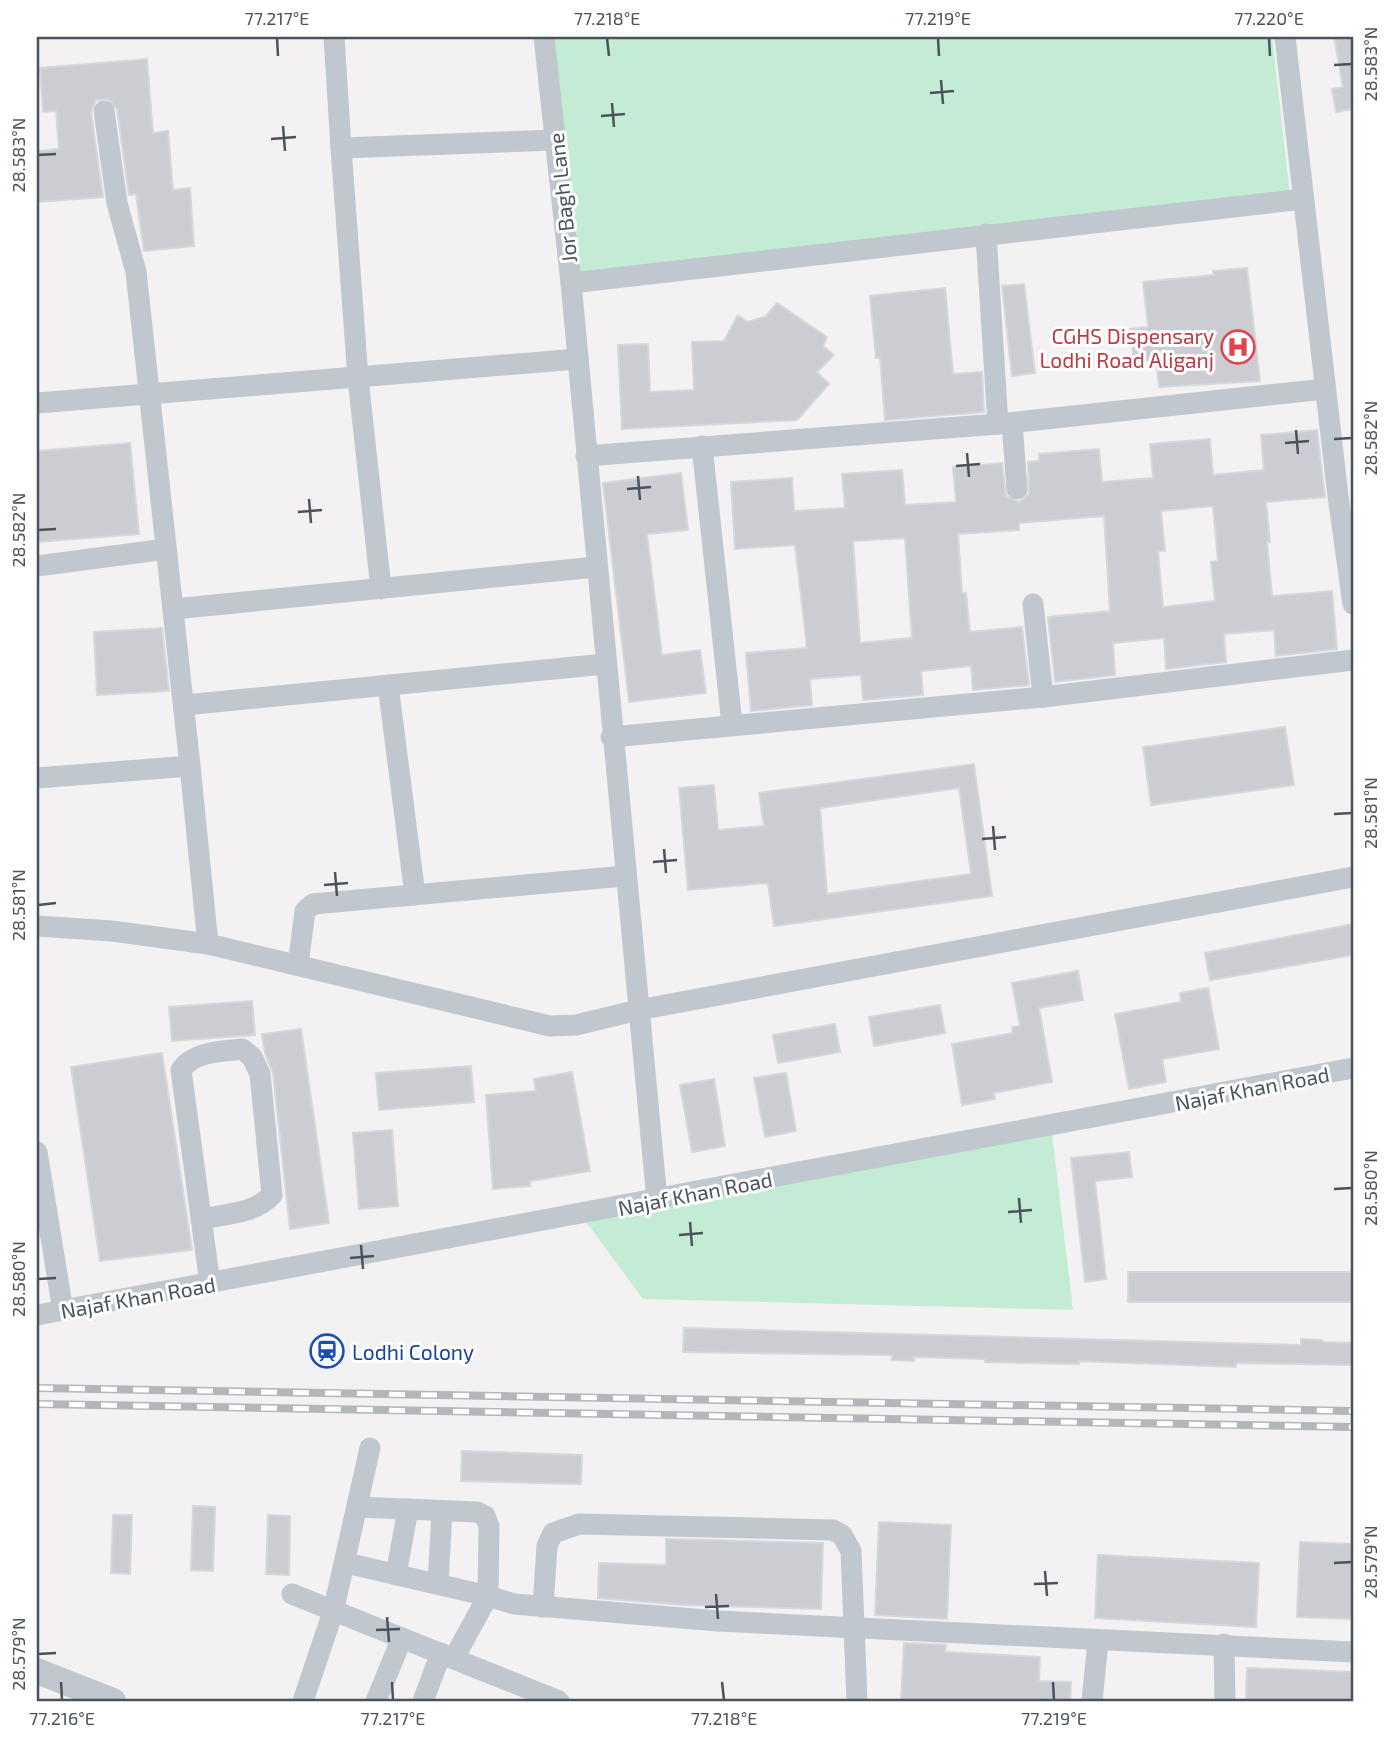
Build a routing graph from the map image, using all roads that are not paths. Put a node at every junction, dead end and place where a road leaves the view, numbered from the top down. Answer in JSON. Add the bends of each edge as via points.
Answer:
{"nodes":[{"id":1,"x":334,"y":37,"type":"edge"},
{"id":2,"x":544,"y":37,"type":"edge"},
{"id":3,"x":1285,"y":37,"type":"edge"},
{"id":4,"x":104,"y":111,"type":"dead end"},
{"id":5,"x":555,"y":139,"type":"junction"},
{"id":6,"x":341,"y":148,"type":"junction"},
{"id":7,"x":1303,"y":199,"type":"junction"},
{"id":8,"x":986,"y":234,"type":"junction"},
{"id":9,"x":571,"y":283,"type":"junction"},
{"id":10,"x":578,"y":359,"type":"junction"},
{"id":11,"x":358,"y":378,"type":"junction"},
{"id":12,"x":1325,"y":389,"type":"junction"},
{"id":13,"x":152,"y":395,"type":"junction"},
{"id":14,"x":37,"y":403,"type":"edge"},
{"id":15,"x":1005,"y":424,"type":"junction"},
{"id":16,"x":702,"y":446,"type":"junction"},
{"id":17,"x":586,"y":456,"type":"junction"},
{"id":18,"x":1017,"y":489,"type":"dead end"},
{"id":19,"x":1346,"y":495,"type":"edge"},
{"id":20,"x":166,"y":549,"type":"junction"},
{"id":21,"x":37,"y":566,"type":"edge"},
{"id":22,"x":596,"y":568,"type":"junction"},
{"id":23,"x":381,"y":589,"type":"junction"},
{"id":24,"x":1033,"y":604,"type":"dead end"},
{"id":25,"x":1353,"y":604,"type":"edge"},
{"id":26,"x":174,"y":609,"type":"junction"},
{"id":27,"x":1353,"y":660,"type":"edge"},
{"id":28,"x":605,"y":664,"type":"junction"},
{"id":29,"x":388,"y":685,"type":"junction"},
{"id":30,"x":1043,"y":697,"type":"junction"},
{"id":31,"x":185,"y":705,"type":"junction"},
{"id":32,"x":732,"y":724,"type":"junction"},
{"id":33,"x":611,"y":737,"type":"junction"},
{"id":34,"x":190,"y":766,"type":"junction"},
{"id":35,"x":37,"y":778,"type":"edge"},
{"id":36,"x":625,"y":876,"type":"junction"},
{"id":37,"x":1353,"y":877,"type":"edge"},
{"id":38,"x":415,"y":895,"type":"junction"},
{"id":39,"x":37,"y":926,"type":"edge"},
{"id":40,"x":208,"y":944,"type":"junction"},
{"id":41,"x":298,"y":965,"type":"junction"},
{"id":42,"x":638,"y":1010,"type":"junction"},
{"id":43,"x":1353,"y":1069,"type":"edge"},
{"id":44,"x":37,"y":1152,"type":"edge"},
{"id":45,"x":657,"y":1200,"type":"junction"},
{"id":46,"x":201,"y":1219,"type":"junction"},
{"id":47,"x":210,"y":1284,"type":"junction"},
{"id":48,"x":63,"y":1311,"type":"junction"},
{"id":49,"x":37,"y":1315,"type":"edge"},
{"id":50,"x":370,"y":1448,"type":"dead end"},
{"id":51,"x":358,"y":1507,"type":"junction"},
{"id":52,"x":408,"y":1509,"type":"junction"},
{"id":53,"x":442,"y":1511,"type":"junction"},
{"id":54,"x":346,"y":1563,"type":"junction"},
{"id":55,"x":396,"y":1575,"type":"junction"},
{"id":56,"x":438,"y":1584,"type":"junction"},
{"id":57,"x":292,"y":1594,"type":"dead end"},
{"id":58,"x":488,"y":1596,"type":"junction"},
{"id":59,"x":543,"y":1607,"type":"junction"},
{"id":60,"x":333,"y":1612,"type":"junction"},
{"id":61,"x":852,"y":1629,"type":"junction"},
{"id":62,"x":402,"y":1638,"type":"junction"},
{"id":63,"x":1098,"y":1641,"type":"junction"},
{"id":64,"x":1224,"y":1644,"type":"junction"},
{"id":65,"x":1353,"y":1652,"type":"edge"},
{"id":66,"x":448,"y":1656,"type":"junction"},
{"id":67,"x":37,"y":1671,"type":"edge"},
{"id":68,"x":113,"y":1701,"type":"edge"},
{"id":69,"x":303,"y":1701,"type":"edge"},
{"id":70,"x":376,"y":1701,"type":"edge"},
{"id":71,"x":423,"y":1701,"type":"edge"},
{"id":72,"x":559,"y":1701,"type":"edge"},
{"id":73,"x":857,"y":1701,"type":"edge"},
{"id":74,"x":1092,"y":1701,"type":"edge"},
{"id":75,"x":1225,"y":1701,"type":"edge"}],
"edges":[{"from":1,"to":6,"type":"street"},
{"from":2,"to":5,"type":"street","name":"Jor Bagh Lane"},
{"from":3,"to":7,"type":"street"},
{"from":4,"to":13,"type":"street","via":[[117,203],[134,260]]},
{"from":5,"to":6,"type":"street"},
{"from":5,"to":9,"type":"street","name":"Jor Bagh Lane"},
{"from":6,"to":11,"type":"street"},
{"from":7,"to":8,"type":"street"},
{"from":7,"to":12,"type":"street"},
{"from":8,"to":9,"type":"street"},
{"from":8,"to":15,"type":"street"},
{"from":9,"to":10,"type":"street","name":"Jor Bagh Lane"},
{"from":10,"to":11,"type":"street"},
{"from":10,"to":17,"type":"street","name":"Jor Bagh Lane"},
{"from":11,"to":13,"type":"street"},
{"from":11,"to":23,"type":"street"},
{"from":12,"to":15,"type":"street"},
{"from":12,"to":19,"type":"street"},
{"from":13,"to":14,"type":"street"},
{"from":13,"to":20,"type":"street"},
{"from":15,"to":16,"type":"street"},
{"from":15,"to":18,"type":"street"},
{"from":16,"to":17,"type":"street"},
{"from":16,"to":32,"type":"street"},
{"from":17,"to":22,"type":"street","name":"Jor Bagh Lane"},
{"from":19,"to":25,"type":"street"},
{"from":20,"to":21,"type":"street"},
{"from":20,"to":26,"type":"street"},
{"from":22,"to":23,"type":"street"},
{"from":22,"to":28,"type":"street","name":"Jor Bagh Lane"},
{"from":23,"to":26,"type":"street"},
{"from":24,"to":30,"type":"street"},
{"from":26,"to":31,"type":"street"},
{"from":27,"to":30,"type":"street"},
{"from":28,"to":29,"type":"street"},
{"from":28,"to":33,"type":"street","name":"Jor Bagh Lane"},
{"from":29,"to":31,"type":"street"},
{"from":29,"to":38,"type":"street"},
{"from":30,"to":32,"type":"street"},
{"from":31,"to":34,"type":"street"},
{"from":32,"to":33,"type":"street"},
{"from":33,"to":36,"type":"street","name":"Jor Bagh Lane"},
{"from":34,"to":35,"type":"street"},
{"from":34,"to":40,"type":"street"},
{"from":36,"to":38,"type":"street"},
{"from":36,"to":42,"type":"street","name":"Jor Bagh Lane"},
{"from":37,"to":42,"type":"street"},
{"from":38,"to":41,"type":"street","via":[[307,906]]},
{"from":39,"to":40,"type":"street"},
{"from":40,"to":41,"type":"street"},
{"from":41,"to":42,"type":"street","via":[[533,1024],[576,1025]]},
{"from":42,"to":45,"type":"street","name":"Jor Bagh Lane"},
{"from":43,"to":45,"type":"street","name":"Najaf Khan Road"},
{"from":44,"to":48,"type":"street"},
{"from":45,"to":47,"type":"street","name":"Najaf Khan Road"},
{"from":46,"to":46,"type":"street","via":[[181,1070],[188,1060],[201,1055],[242,1049],[260,1074],[272,1195],[263,1205]]},
{"from":46,"to":47,"type":"street"},
{"from":47,"to":48,"type":"street","name":"Najaf Khan Road"},
{"from":48,"to":49,"type":"street","name":"Najaf Khan Road"},
{"from":50,"to":51,"type":"street"},
{"from":51,"to":52,"type":"street"},
{"from":51,"to":54,"type":"street"},
{"from":52,"to":53,"type":"street"},
{"from":52,"to":55,"type":"street"},
{"from":53,"to":56,"type":"street"},
{"from":53,"to":58,"type":"street","via":[[485,1516],[489,1526]]},
{"from":54,"to":55,"type":"street"},
{"from":54,"to":60,"type":"street"},
{"from":55,"to":56,"type":"street"},
{"from":56,"to":58,"type":"street"},
{"from":57,"to":60,"type":"street"},
{"from":58,"to":59,"type":"street"},
{"from":58,"to":66,"type":"street"},
{"from":59,"to":61,"type":"street"},
{"from":59,"to":61,"type":"street","via":[[547,1546],[553,1533],[579,1524],[833,1530],[842,1535],[851,1552]]},
{"from":60,"to":62,"type":"street"},
{"from":60,"to":69,"type":"street"},
{"from":61,"to":63,"type":"street"},
{"from":61,"to":73,"type":"street"},
{"from":62,"to":66,"type":"street"},
{"from":62,"to":70,"type":"street"},
{"from":63,"to":64,"type":"street"},
{"from":63,"to":74,"type":"street"},
{"from":64,"to":65,"type":"street"},
{"from":64,"to":75,"type":"street"},
{"from":66,"to":71,"type":"street"},
{"from":66,"to":72,"type":"street"},
{"from":67,"to":68,"type":"street"}]}
